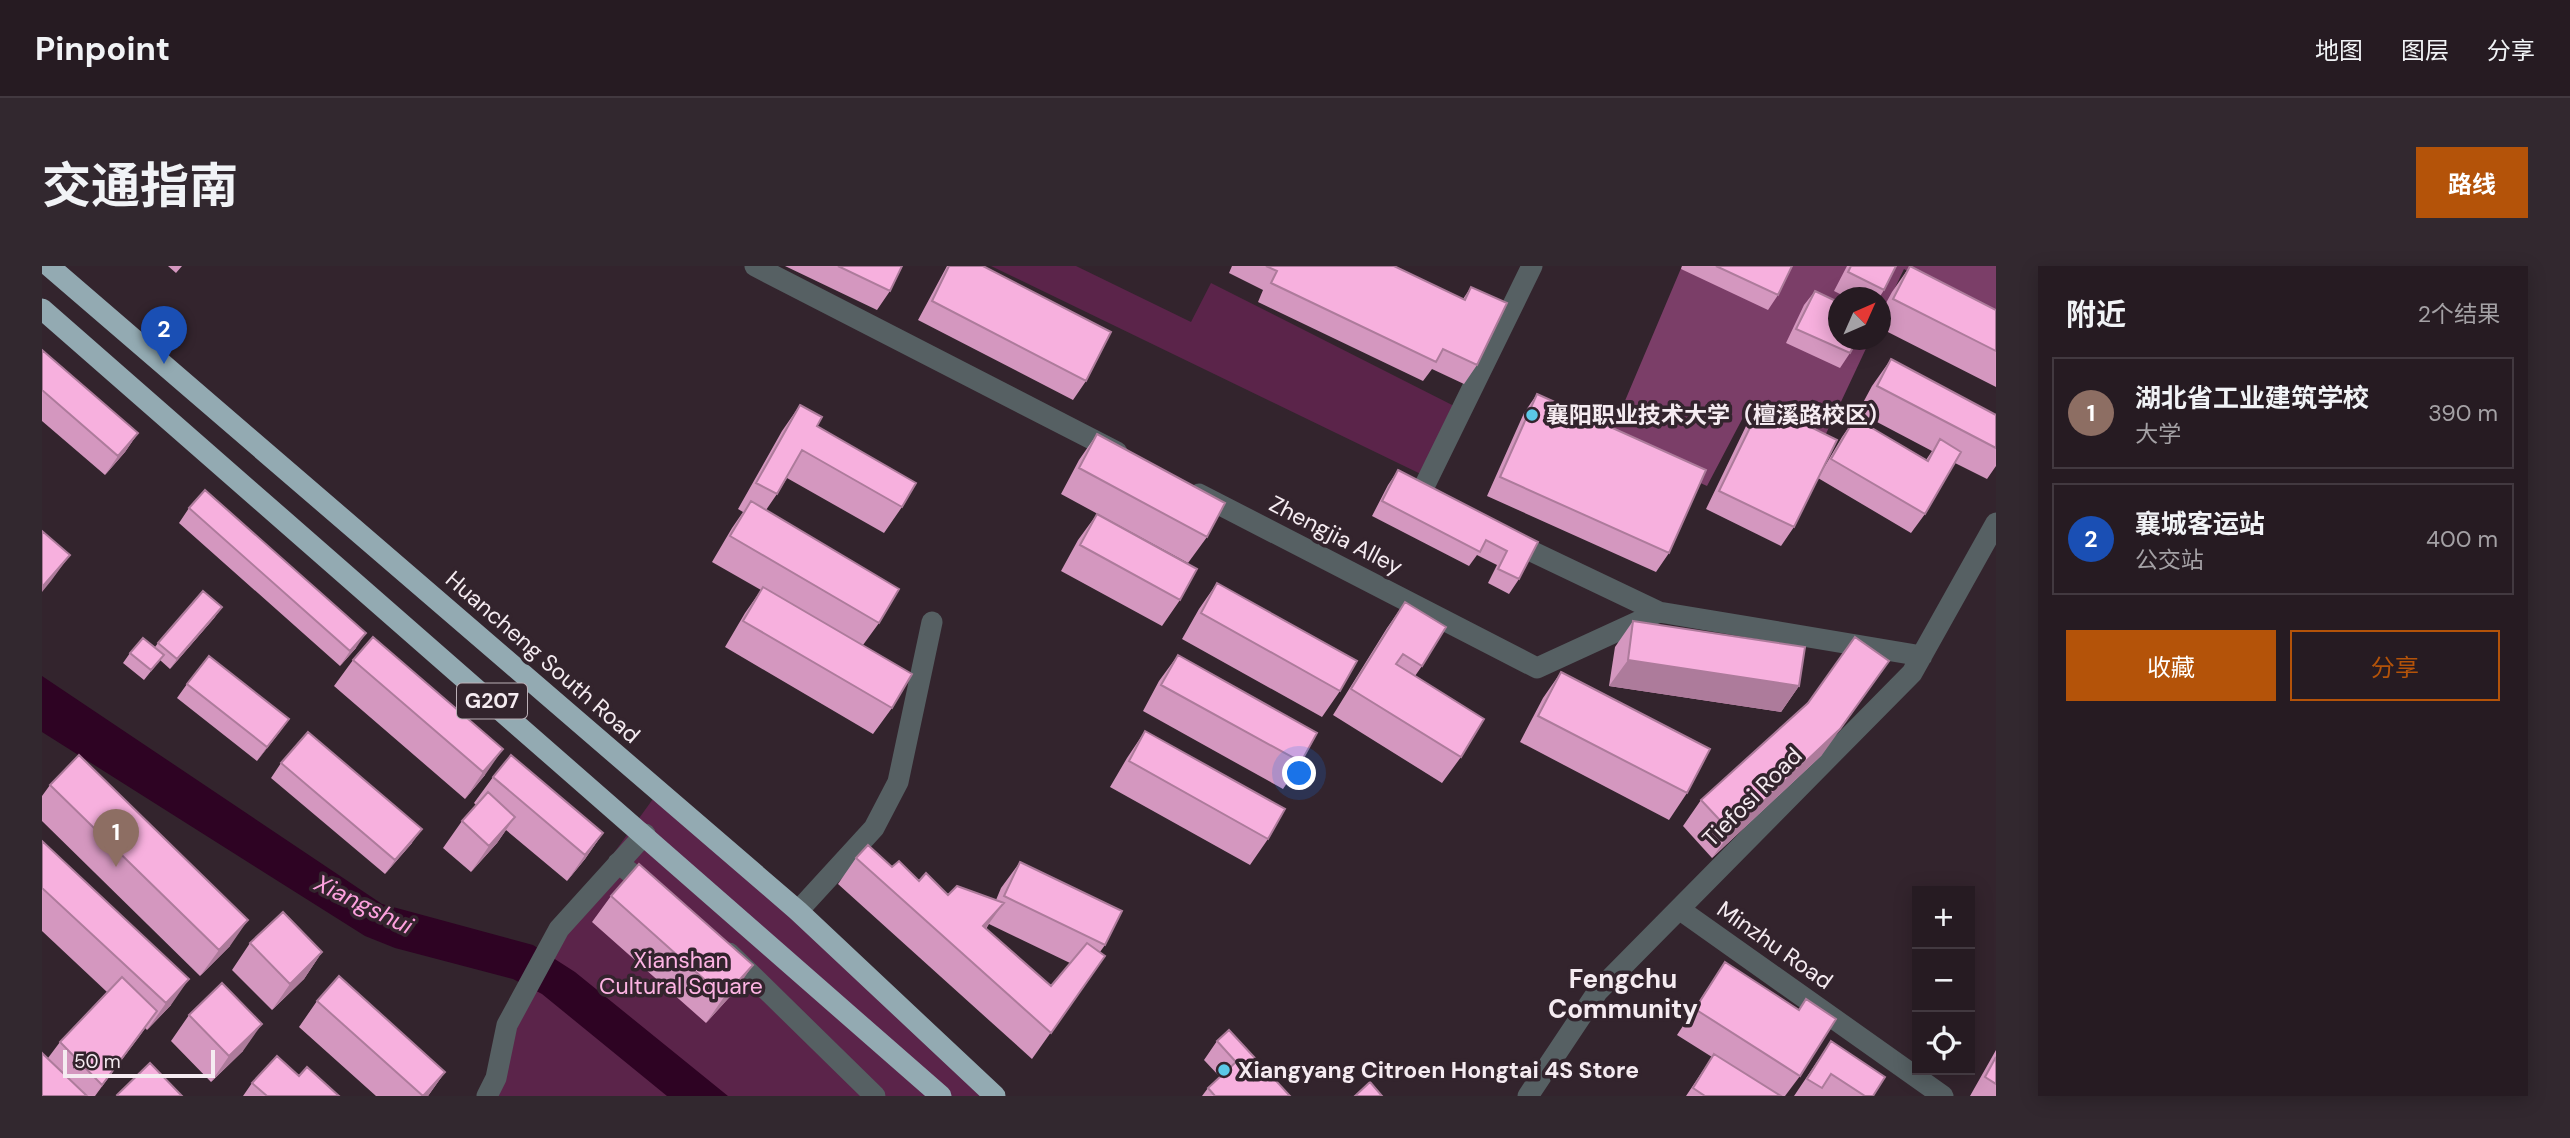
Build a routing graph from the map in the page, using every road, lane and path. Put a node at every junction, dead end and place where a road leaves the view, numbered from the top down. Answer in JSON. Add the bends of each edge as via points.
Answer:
{"nodes":[{"id":1,"x":49,"y":266,"type":"edge"},
{"id":2,"x":754,"y":266,"type":"edge"},
{"id":3,"x":1532,"y":266,"type":"edge"},
{"id":4,"x":42,"y":309,"type":"edge"},
{"id":5,"x":1139,"y":464,"type":"edge"},
{"id":6,"x":1177,"y":483,"type":"edge"},
{"id":7,"x":1444,"y":509,"type":"edge"},
{"id":8,"x":1996,"y":523,"type":"edge"},
{"id":9,"x":1495,"y":534,"type":"edge"},
{"id":10,"x":1658,"y":612,"type":"junction"},
{"id":11,"x":932,"y":622,"type":"dead end"},
{"id":12,"x":1922,"y":656,"type":"junction"},
{"id":13,"x":645,"y":834,"type":"junction"},
{"id":14,"x":618,"y":863,"type":"junction"},
{"id":15,"x":669,"y":904,"type":"edge"},
{"id":16,"x":1679,"y":909,"type":"junction"},
{"id":17,"x":798,"y":911,"type":"junction"},
{"id":18,"x":710,"y":937,"type":"edge"},
{"id":19,"x":487,"y":1096,"type":"edge"},
{"id":20,"x":875,"y":1096,"type":"edge"},
{"id":21,"x":941,"y":1096,"type":"edge"},
{"id":22,"x":995,"y":1096,"type":"edge"},
{"id":23,"x":1528,"y":1096,"type":"edge"},
{"id":24,"x":1943,"y":1096,"type":"edge"}],
"edges":[{"from":1,"to":17,"type":"highway","name":"Huancheng South Road"},
{"from":2,"to":5,"type":"street"},
{"from":3,"to":7,"type":"street","via":[[1419,497]]},
{"from":4,"to":13,"type":"highway","number":"G207"},
{"from":6,"to":10,"type":"street","name":"Zhengjia Alley","via":[[1536,668]]},
{"from":8,"to":12,"type":"street","name":"Tiefosi Road"},
{"from":9,"to":10,"type":"street"},
{"from":10,"to":12,"type":"street"},
{"from":11,"to":17,"type":"street","via":[[898,782],[874,828]]},
{"from":12,"to":16,"type":"street","name":"Tiefosi Road","via":[[1912,673]]},
{"from":13,"to":14,"type":"street"},
{"from":13,"to":21,"type":"highway","number":"G207"},
{"from":14,"to":15,"type":"street"},
{"from":14,"to":19,"type":"street","via":[[558,929],[507,1025],[496,1078]]},
{"from":16,"to":23,"type":"street","name":"Tiefosi Road","via":[[1598,991]]},
{"from":16,"to":24,"type":"street","name":"Minzhu Road"},
{"from":17,"to":22,"type":"highway","name":"Huancheng South Road"},
{"from":18,"to":20,"type":"street"}]}
